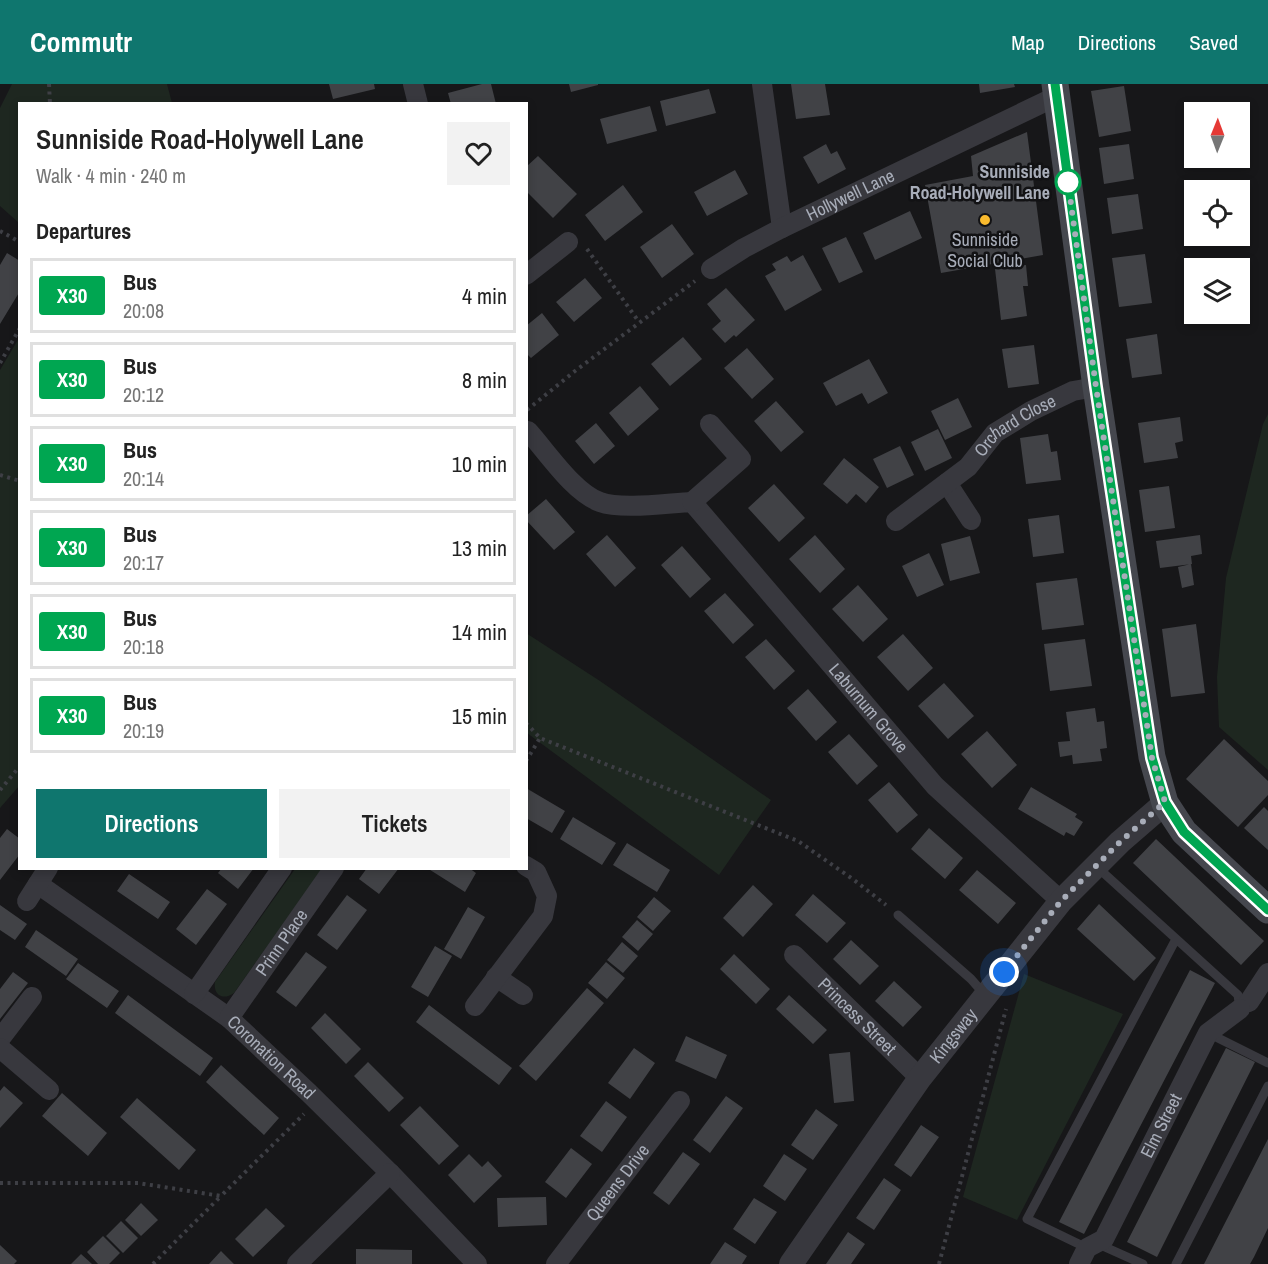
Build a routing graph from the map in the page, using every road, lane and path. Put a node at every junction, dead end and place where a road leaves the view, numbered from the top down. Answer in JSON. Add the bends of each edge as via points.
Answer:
{"nodes":[{"id":1,"x":49,"y":84,"type":"edge"},
{"id":2,"x":413,"y":84,"type":"edge"},
{"id":3,"x":762,"y":84,"type":"edge"},
{"id":4,"x":1056,"y":90,"type":"edge"},
{"id":5,"x":50,"y":102,"type":"edge"},
{"id":6,"x":418,"y":102,"type":"edge"},
{"id":7,"x":782,"y":228,"type":"junction"},
{"id":8,"x":0,"y":231,"type":"edge"},
{"id":9,"x":18,"y":241,"type":"edge"},
{"id":10,"x":568,"y":242,"type":"joint"},
{"id":11,"x":529,"y":266,"type":"edge"},
{"id":12,"x":711,"y":269,"type":"joint"},
{"id":13,"x":639,"y":322,"type":"junction"},
{"id":14,"x":18,"y":332,"type":"edge"},
{"id":15,"x":0,"y":363,"type":"edge"},
{"id":16,"x":1096,"y":387,"type":"junction"},
{"id":17,"x":528,"y":408,"type":"edge"},
{"id":18,"x":710,"y":424,"type":"dead end"},
{"id":19,"x":528,"y":431,"type":"dead end"},
{"id":20,"x":0,"y":475,"type":"edge"},
{"id":21,"x":18,"y":480,"type":"edge"},
{"id":22,"x":947,"y":483,"type":"junction"},
{"id":23,"x":692,"y":502,"type":"junction"},
{"id":24,"x":971,"y":520,"type":"dead end"},
{"id":25,"x":896,"y":521,"type":"dead end"},
{"id":26,"x":528,"y":725,"type":"edge"},
{"id":27,"x":540,"y":738,"type":"junction"},
{"id":28,"x":528,"y":758,"type":"edge"},
{"id":29,"x":18,"y":768,"type":"edge"},
{"id":30,"x":0,"y":790,"type":"edge"},
{"id":31,"x":1165,"y":802,"type":"junction"},
{"id":32,"x":1096,"y":866,"type":"junction"},
{"id":33,"x":528,"y":867,"type":"edge"},
{"id":34,"x":281,"y":870,"type":"edge"},
{"id":35,"x":333,"y":870,"type":"edge"},
{"id":36,"x":43,"y":876,"type":"edge"},
{"id":37,"x":27,"y":901,"type":"dead end"},
{"id":38,"x":1061,"y":901,"type":"junction"},
{"id":39,"x":1268,"y":910,"type":"edge"},
{"id":40,"x":898,"y":915,"type":"joint"},
{"id":41,"x":1176,"y":939,"type":"junction"},
{"id":42,"x":794,"y":956,"type":"dead end"},
{"id":43,"x":1268,"y":973,"type":"edge"},
{"id":44,"x":496,"y":977,"type":"junction"},
{"id":45,"x":987,"y":993,"type":"junction"},
{"id":46,"x":194,"y":994,"type":"junction"},
{"id":47,"x":523,"y":995,"type":"dead end"},
{"id":48,"x":32,"y":997,"type":"dead end"},
{"id":49,"x":1245,"y":1005,"type":"junction"},
{"id":50,"x":475,"y":1006,"type":"dead end"},
{"id":51,"x":229,"y":1018,"type":"junction"},
{"id":52,"x":1208,"y":1033,"type":"junction"},
{"id":53,"x":0,"y":1039,"type":"edge"},
{"id":54,"x":0,"y":1048,"type":"edge"},
{"id":55,"x":1268,"y":1063,"type":"edge"},
{"id":56,"x":920,"y":1078,"type":"junction"},
{"id":57,"x":1268,"y":1086,"type":"edge"},
{"id":58,"x":49,"y":1090,"type":"dead end"},
{"id":59,"x":317,"y":1101,"type":"junction"},
{"id":60,"x":680,"y":1101,"type":"dead end"},
{"id":61,"x":390,"y":1173,"type":"junction"},
{"id":62,"x":0,"y":1183,"type":"edge"},
{"id":63,"x":221,"y":1196,"type":"junction"},
{"id":64,"x":1087,"y":1252,"type":"edge"},
{"id":65,"x":153,"y":1264,"type":"edge"},
{"id":66,"x":297,"y":1264,"type":"edge"},
{"id":67,"x":477,"y":1264,"type":"edge"},
{"id":68,"x":556,"y":1264,"type":"edge"},
{"id":69,"x":791,"y":1264,"type":"edge"},
{"id":70,"x":939,"y":1264,"type":"edge"},
{"id":71,"x":1143,"y":1264,"type":"edge"},
{"id":72,"x":1176,"y":1264,"type":"edge"}],
"edges":[{"from":1,"to":5,"type":"path"},
{"from":2,"to":6,"type":"street"},
{"from":3,"to":7,"type":"street"},
{"from":4,"to":7,"type":"street","name":"Hollywell Lane"},
{"from":4,"to":16,"type":"main road"},
{"from":7,"to":12,"type":"street","name":"Hollywell Lane"},
{"from":8,"to":9,"type":"path"},
{"from":10,"to":11,"type":"street"},
{"from":10,"to":13,"type":"path","via":[[577,236]]},
{"from":12,"to":13,"type":"path"},
{"from":13,"to":17,"type":"path"},
{"from":14,"to":15,"type":"path"},
{"from":16,"to":22,"type":"street","name":"Orchard Close","via":[[1073,391],[995,433],[968,466]]},
{"from":16,"to":31,"type":"main road","via":[[1152,758]]},
{"from":18,"to":23,"type":"street","via":[[741,459]]},
{"from":19,"to":23,"type":"street","via":[[578,488],[599,502],[617,506]]},
{"from":20,"to":21,"type":"path"},
{"from":22,"to":24,"type":"street"},
{"from":22,"to":25,"type":"street","name":"Orchard Close"},
{"from":23,"to":38,"type":"street","name":"Laburnum Grove","via":[[934,786]]},
{"from":26,"to":27,"type":"path"},
{"from":27,"to":28,"type":"path"},
{"from":27,"to":40,"type":"path","via":[[798,841]]},
{"from":29,"to":30,"type":"path"},
{"from":31,"to":32,"type":"street","name":"Kingsway"},
{"from":31,"to":39,"type":"main road","via":[[1184,832]]},
{"from":32,"to":38,"type":"street","name":"Kingsway"},
{"from":32,"to":41,"type":"lane"},
{"from":33,"to":44,"type":"street","via":[[536,872],[547,896],[543,916]]},
{"from":34,"to":46,"type":"street"},
{"from":35,"to":51,"type":"street","name":"Prinn Place"},
{"from":36,"to":37,"type":"street","name":"Coronation Road"},
{"from":36,"to":46,"type":"street","name":"Coronation Road"},
{"from":38,"to":45,"type":"street","name":"Kingsway"},
{"from":40,"to":45,"type":"lane"},
{"from":41,"to":49,"type":"lane"},
{"from":41,"to":64,"type":"lane","via":[[1027,1219]]},
{"from":42,"to":56,"type":"street","name":"Princess Street"},
{"from":43,"to":49,"type":"street","name":"Elm Street"},
{"from":44,"to":47,"type":"street"},
{"from":44,"to":50,"type":"street"},
{"from":45,"to":56,"type":"street","name":"Kingsway"},
{"from":45,"to":70,"type":"path","via":[[1006,1008]]},
{"from":46,"to":51,"type":"street","name":"Coronation Road"},
{"from":48,"to":53,"type":"street"},
{"from":49,"to":52,"type":"street","name":"Elm Street"},
{"from":51,"to":59,"type":"street","name":"Coronation Road"},
{"from":52,"to":55,"type":"lane"},
{"from":52,"to":64,"type":"street","name":"Elm Street","via":[[1104,1239]]},
{"from":54,"to":58,"type":"street"},
{"from":56,"to":69,"type":"street","name":"Kingsway"},
{"from":57,"to":72,"type":"lane"},
{"from":59,"to":61,"type":"street","name":"Coronation Road"},
{"from":59,"to":63,"type":"path"},
{"from":60,"to":68,"type":"street","name":"Queens Drive"},
{"from":61,"to":66,"type":"street"},
{"from":61,"to":67,"type":"street","name":"Coronation Road"},
{"from":62,"to":63,"type":"path","via":[[138,1183]]},
{"from":63,"to":65,"type":"path"},
{"from":64,"to":71,"type":"lane"}]}
